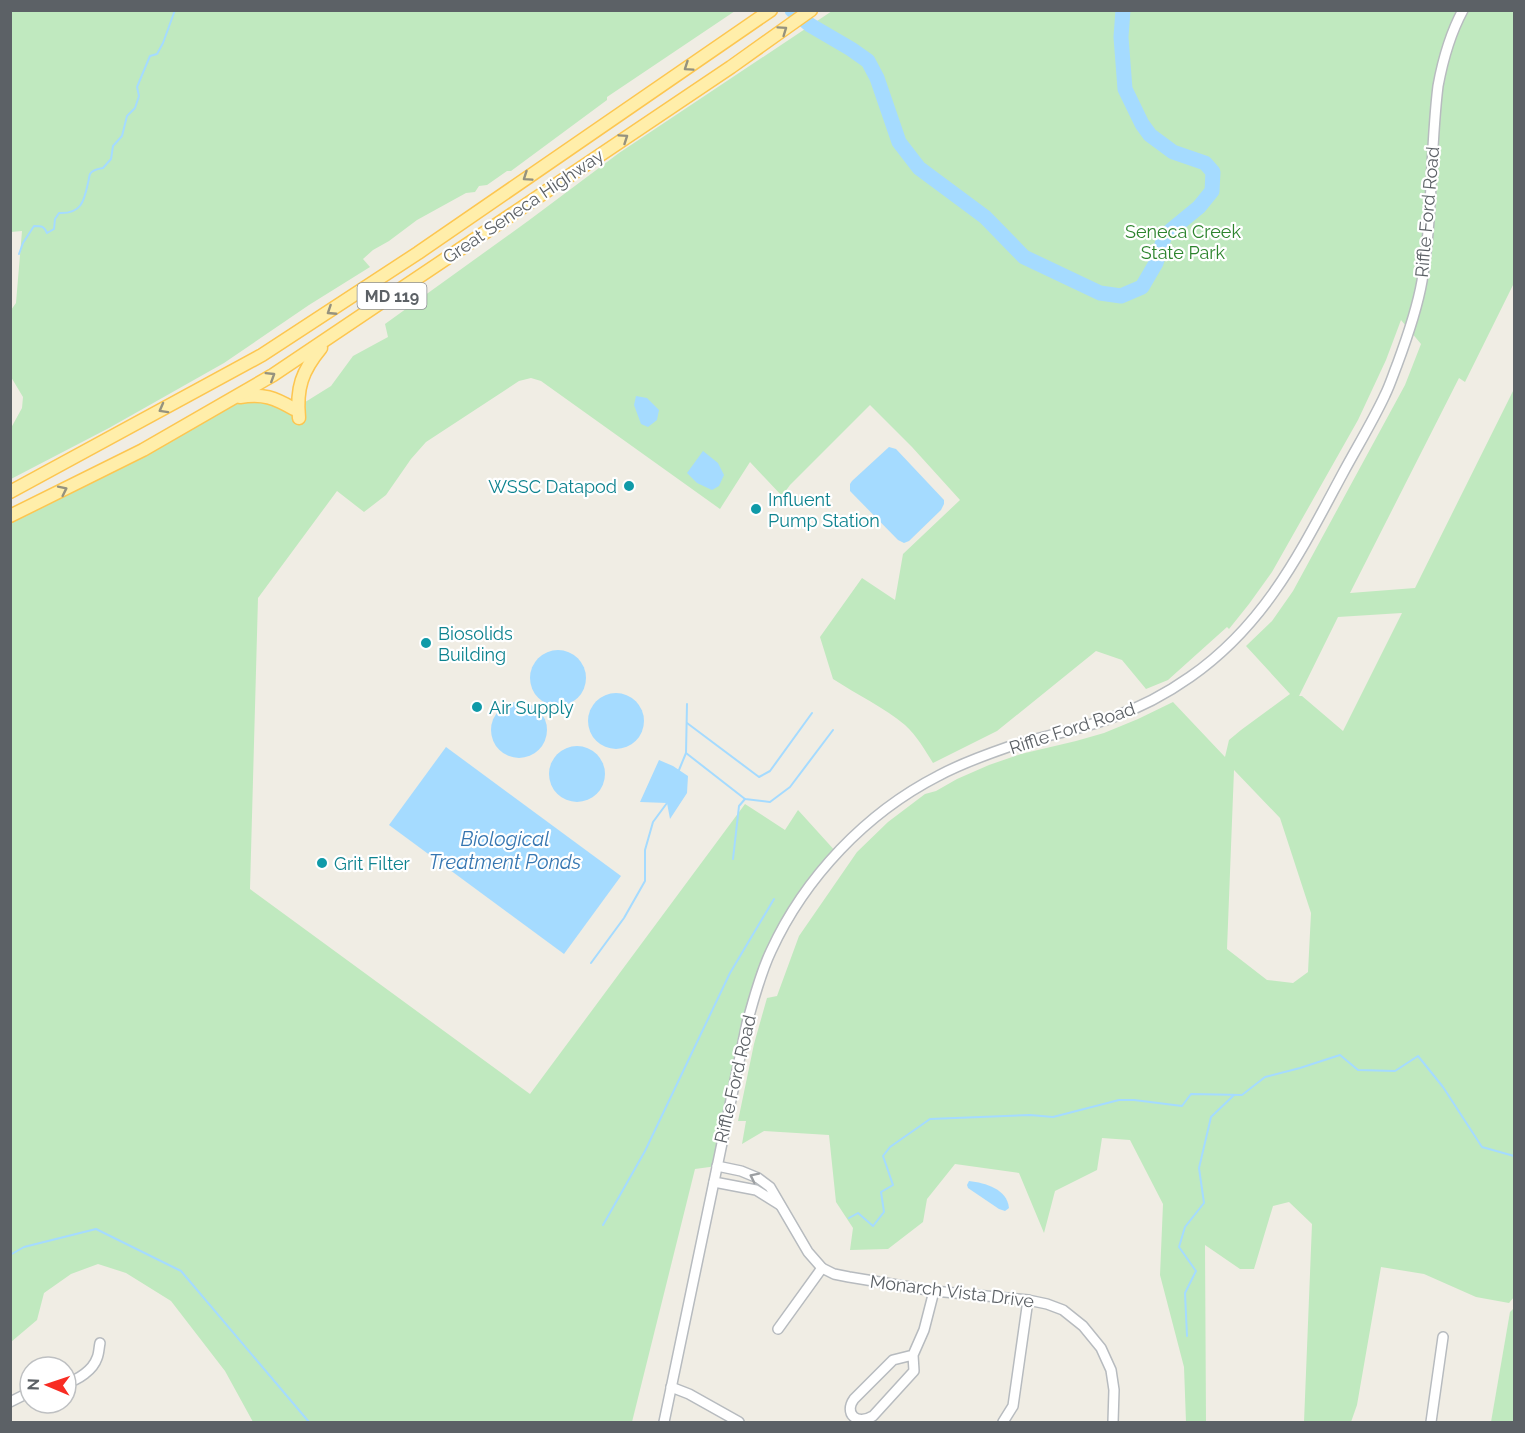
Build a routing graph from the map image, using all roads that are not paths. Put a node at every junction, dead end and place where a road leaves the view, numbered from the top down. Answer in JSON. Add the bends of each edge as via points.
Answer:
{"nodes":[{"id":1,"x":771,"y":10,"type":"edge"},
{"id":2,"x":811,"y":10,"type":"edge"},
{"id":3,"x":1463,"y":10,"type":"edge"},
{"id":4,"x":328,"y":338,"type":"junction"},
{"id":5,"x":233,"y":399,"type":"junction"},
{"id":6,"x":10,"y":492,"type":"edge"},
{"id":7,"x":10,"y":516,"type":"edge"},
{"id":8,"x":717,"y":1166,"type":"junction"},
{"id":9,"x":714,"y":1182,"type":"junction"},
{"id":10,"x":780,"y":1205,"type":"junction"},
{"id":11,"x":822,"y":1268,"type":"junction"},
{"id":12,"x":934,"y":1291,"type":"junction"},
{"id":13,"x":1028,"y":1300,"type":"junction"},
{"id":14,"x":778,"y":1329,"type":"dead end"},
{"id":15,"x":1443,"y":1337,"type":"dead end"},
{"id":16,"x":100,"y":1343,"type":"dead end"},
{"id":17,"x":913,"y":1355,"type":"junction"},
{"id":18,"x":78,"y":1378,"type":"edge"},
{"id":19,"x":671,"y":1387,"type":"junction"},
{"id":20,"x":664,"y":1422,"type":"edge"},
{"id":21,"x":739,"y":1422,"type":"edge"},
{"id":22,"x":1003,"y":1422,"type":"edge"},
{"id":23,"x":1113,"y":1422,"type":"edge"},
{"id":24,"x":1431,"y":1422,"type":"edge"}],
"edges":[{"from":1,"to":6,"type":"main road","name":"Great Seneca Highway","number":"MD 119","one_way":true,"via":[[418,253],[262,355]]},
{"from":4,"to":2,"type":"main road","name":"Great Seneca Highway","number":"MD 119","one_way":true},
{"from":3,"to":8,"type":"street","name":"Riffle Ford Road","via":[[1449,41],[1437,86],[1428,240],[1409,334],[1386,393],[1282,582],[1246,628],[1189,678],[1110,718],[1010,747],[938,776],[878,815],[837,853],[796,907],[760,977]]},
{"from":5,"to":4,"type":"main road","name":"Great Seneca Highway","number":"MD 119","one_way":true},
{"from":4,"to":5,"type":"main road","via":[[304,374],[296,414],[268,396]]},
{"from":7,"to":5,"type":"main road","name":"Great Seneca Highway","number":"MD 119","one_way":true,"via":[[143,450]]},
{"from":8,"to":9,"type":"street","name":"Riffle Ford Road"},
{"from":10,"to":8,"type":"street","one_way":true,"via":[[770,1187],[758,1178]]},
{"from":9,"to":10,"type":"street","via":[[756,1190]]},
{"from":9,"to":19,"type":"street","name":"Riffle Ford Road"},
{"from":10,"to":11,"type":"street"},
{"from":11,"to":12,"type":"street","name":"Monarch Vista Drive","via":[[834,1274]]},
{"from":11,"to":14,"type":"street"},
{"from":12,"to":13,"type":"street","name":"Monarch Vista Drive"},
{"from":12,"to":17,"type":"street"},
{"from":13,"to":22,"type":"street","via":[[1013,1406]]},
{"from":13,"to":23,"type":"street","name":"Monarch Vista Drive","via":[[1063,1310],[1101,1348],[1111,1370]]},
{"from":15,"to":24,"type":"street"},
{"from":16,"to":18,"type":"street","via":[[97,1360]]},
{"from":17,"to":17,"type":"street","via":[[893,1360],[854,1399],[854,1417],[860,1421],[873,1416],[914,1371]]},
{"from":19,"to":20,"type":"street","name":"Riffle Ford Road"},
{"from":19,"to":21,"type":"street"}]}
